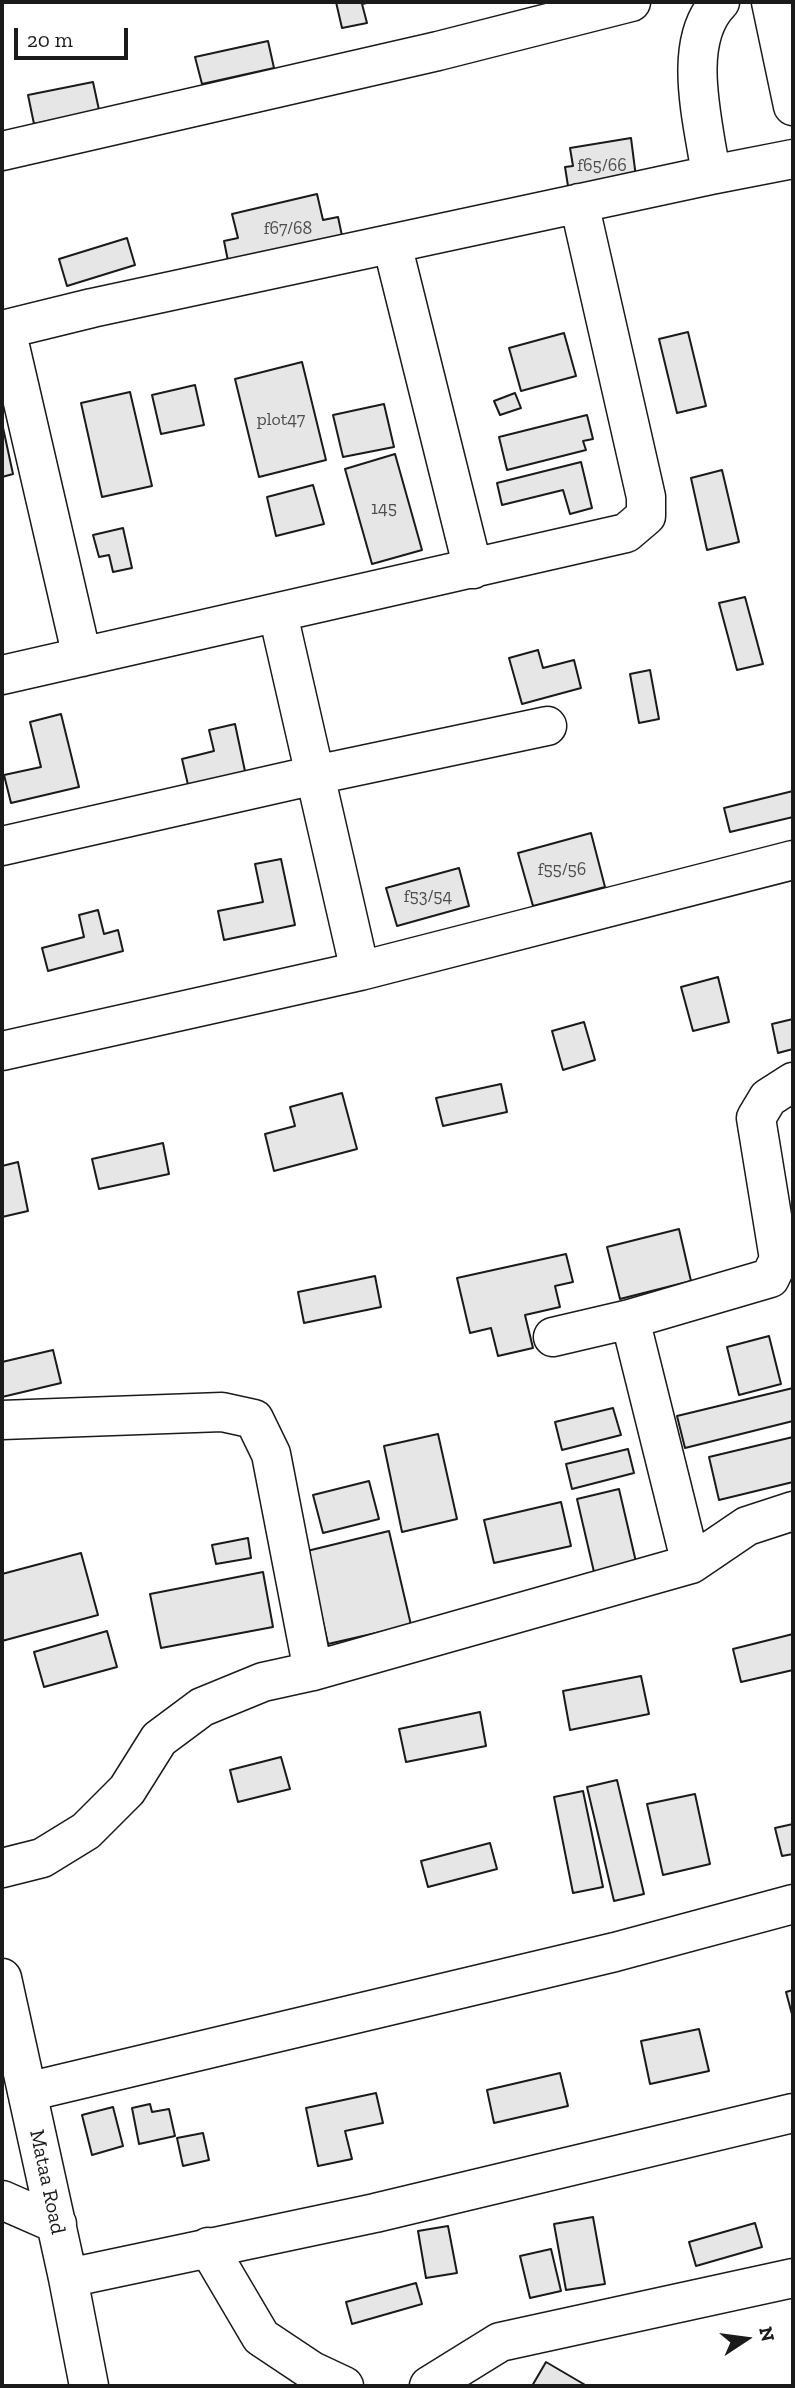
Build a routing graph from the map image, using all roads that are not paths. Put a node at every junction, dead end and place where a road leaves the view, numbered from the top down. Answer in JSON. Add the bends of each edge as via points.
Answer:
{"nodes":[{"id":1,"x":631,"y":2,"type":"edge"},
{"id":2,"x":771,"y":2,"type":"edge"},
{"id":3,"x":708,"y":3,"type":"edge"},
{"id":4,"x":793,"y":106,"type":"edge"},
{"id":5,"x":2,"y":151,"type":"edge"},
{"id":6,"x":793,"y":159,"type":"edge"},
{"id":7,"x":711,"y":175,"type":"junction"},
{"id":8,"x":579,"y":203,"type":"junction"},
{"id":9,"x":392,"y":244,"type":"junction"},
{"id":10,"x":4,"y":329,"type":"edge"},
{"id":11,"x":473,"y":569,"type":"junction"},
{"id":12,"x":278,"y":614,"type":"junction"},
{"id":13,"x":82,"y":657,"type":"junction"},
{"id":14,"x":2,"y":675,"type":"edge"},
{"id":15,"x":547,"y":726,"type":"dead end"},
{"id":16,"x":315,"y":775,"type":"junction"},
{"id":17,"x":2,"y":846,"type":"edge"},
{"id":18,"x":793,"y":860,"type":"edge"},
{"id":19,"x":360,"y":971,"type":"junction"},
{"id":20,"x":2,"y":1051,"type":"edge"},
{"id":21,"x":793,"y":1082,"type":"edge"},
{"id":22,"x":630,"y":1319,"type":"junction"},
{"id":23,"x":553,"y":1337,"type":"dead end"},
{"id":24,"x":2,"y":1420,"type":"edge"},
{"id":25,"x":793,"y":1511,"type":"edge"},
{"id":26,"x":691,"y":1564,"type":"junction"},
{"id":27,"x":313,"y":1671,"type":"junction"},
{"id":28,"x":2,"y":1868,"type":"edge"},
{"id":29,"x":793,"y":1904,"type":"edge"},
{"id":30,"x":2,"y":1978,"type":"edge"},
{"id":31,"x":27,"y":2092,"type":"junction"},
{"id":32,"x":793,"y":2113,"type":"edge"},
{"id":33,"x":2,"y":2200,"type":"edge"},
{"id":34,"x":57,"y":2224,"type":"junction"},
{"id":35,"x":208,"y":2247,"type":"junction"},
{"id":36,"x":68,"y":2278,"type":"junction"},
{"id":37,"x":793,"y":2278,"type":"edge"},
{"id":38,"x":89,"y":2386,"type":"edge"},
{"id":39,"x":344,"y":2386,"type":"edge"},
{"id":40,"x":429,"y":2386,"type":"edge"}],
"edges":[{"from":1,"to":5,"type":"street"},
{"from":2,"to":4,"type":"street"},
{"from":3,"to":7,"type":"street","via":[[696,67]]},
{"from":6,"to":7,"type":"street"},
{"from":7,"to":8,"type":"street"},
{"from":8,"to":9,"type":"street"},
{"from":8,"to":11,"type":"street","via":[[646,497],[646,516],[626,533]]},
{"from":9,"to":10,"type":"street"},
{"from":9,"to":11,"type":"street"},
{"from":10,"to":13,"type":"street"},
{"from":11,"to":12,"type":"street"},
{"from":12,"to":13,"type":"street"},
{"from":12,"to":16,"type":"street"},
{"from":13,"to":14,"type":"street"},
{"from":15,"to":16,"type":"street"},
{"from":16,"to":17,"type":"street"},
{"from":16,"to":19,"type":"street"},
{"from":18,"to":19,"type":"street"},
{"from":19,"to":20,"type":"street"},
{"from":21,"to":22,"type":"street","via":[[768,1098],[756,1118],[779,1259],[770,1278]]},
{"from":22,"to":23,"type":"street"},
{"from":22,"to":26,"type":"street"},
{"from":24,"to":27,"type":"street","via":[[222,1412],[254,1419],[271,1454]]},
{"from":25,"to":26,"type":"street","via":[[747,1526]]},
{"from":26,"to":27,"type":"street"},
{"from":27,"to":28,"type":"street","via":[[263,1682],[202,1707],[159,1739],[127,1790],[86,1831],[42,1858]]},
{"from":29,"to":31,"type":"street","via":[[615,1952]]},
{"from":30,"to":31,"type":"street","name":"Mataa Road"},
{"from":31,"to":34,"type":"street","name":"Mataa Road"},
{"from":32,"to":35,"type":"street","via":[[374,2213]]},
{"from":33,"to":34,"type":"street"},
{"from":34,"to":36,"type":"street","name":"Mataa Road"},
{"from":35,"to":36,"type":"street"},
{"from":35,"to":39,"type":"street","via":[[261,2337]]},
{"from":36,"to":38,"type":"street","name":"Mataa Road"},
{"from":37,"to":40,"type":"street","via":[[500,2343]]}]}
